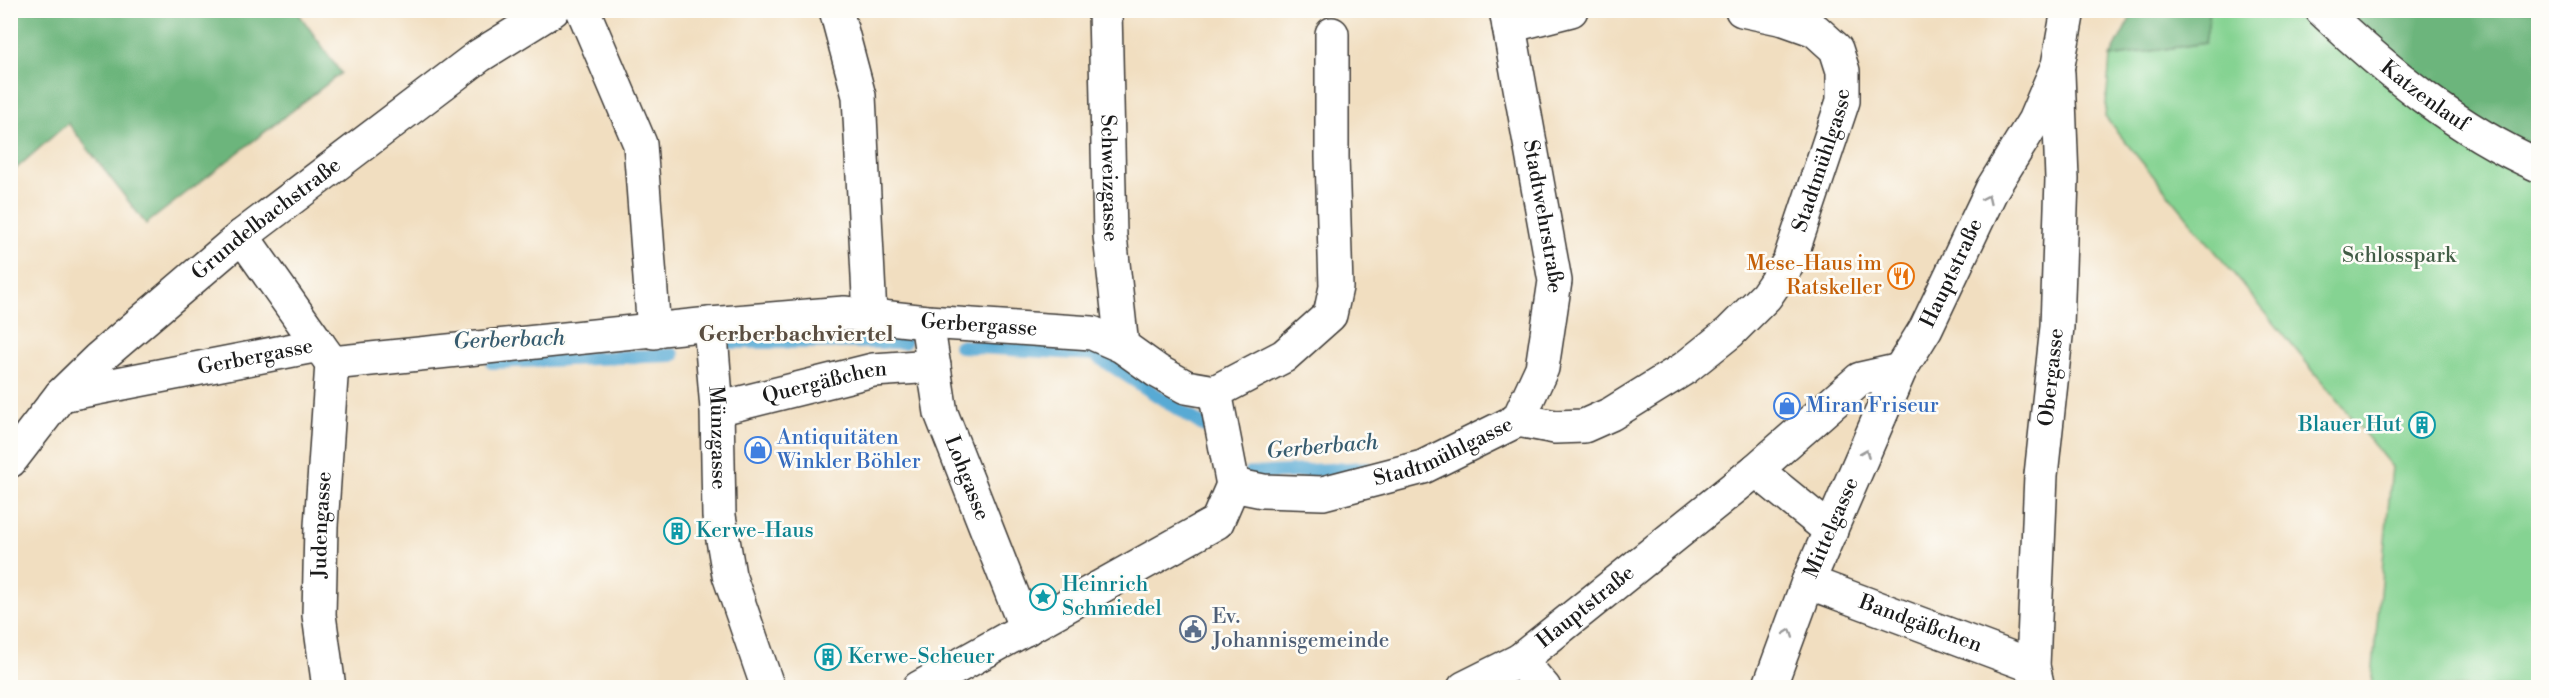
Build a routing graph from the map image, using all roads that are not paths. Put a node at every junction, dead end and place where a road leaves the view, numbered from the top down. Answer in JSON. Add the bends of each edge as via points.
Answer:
{"nodes":[{"id":1,"x":553,"y":10,"type":"edge"},
{"id":2,"x":584,"y":10,"type":"edge"},
{"id":3,"x":836,"y":10,"type":"edge"},
{"id":4,"x":1105,"y":10,"type":"edge"},
{"id":5,"x":1571,"y":10,"type":"edge"},
{"id":6,"x":1742,"y":10,"type":"edge"},
{"id":7,"x":2068,"y":10,"type":"edge"},
{"id":8,"x":2322,"y":10,"type":"edge"},
{"id":9,"x":1508,"y":18,"type":"edge"},
{"id":10,"x":1332,"y":34,"type":"dead end"},
{"id":11,"x":2058,"y":65,"type":"junction"},
{"id":12,"x":2538,"y":165,"type":"edge"},
{"id":13,"x":242,"y":236,"type":"junction"},
{"id":14,"x":870,"y":316,"type":"junction"},
{"id":15,"x":927,"y":322,"type":"junction"},
{"id":16,"x":710,"y":324,"type":"junction"},
{"id":17,"x":654,"y":332,"type":"junction"},
{"id":18,"x":1122,"y":346,"type":"junction"},
{"id":19,"x":326,"y":354,"type":"junction"},
{"id":20,"x":934,"y":366,"type":"junction"},
{"id":21,"x":1900,"y":370,"type":"junction"},
{"id":22,"x":1215,"y":392,"type":"junction"},
{"id":23,"x":61,"y":395,"type":"junction"},
{"id":24,"x":717,"y":410,"type":"junction"},
{"id":25,"x":1518,"y":420,"type":"junction"},
{"id":26,"x":10,"y":461,"type":"edge"},
{"id":27,"x":1756,"y":470,"type":"junction"},
{"id":28,"x":1233,"y":485,"type":"junction"},
{"id":29,"x":1831,"y":531,"type":"junction"},
{"id":30,"x":1808,"y":582,"type":"junction"},
{"id":31,"x":1026,"y":629,"type":"junction"},
{"id":32,"x":1520,"y":660,"type":"junction"},
{"id":33,"x":2036,"y":677,"type":"edge"},
{"id":34,"x":329,"y":687,"type":"edge"},
{"id":35,"x":768,"y":687,"type":"edge"},
{"id":36,"x":919,"y":687,"type":"edge"},
{"id":37,"x":1464,"y":687,"type":"edge"},
{"id":38,"x":1544,"y":687,"type":"edge"},
{"id":39,"x":1769,"y":687,"type":"edge"}],
"edges":[{"from":1,"to":13,"type":"street","name":"Grundelbachstraße","via":[[479,56]]},
{"from":2,"to":17,"type":"street","via":[[640,144]]},
{"from":3,"to":14,"type":"street","via":[[859,96]]},
{"from":4,"to":18,"type":"street","name":"Schweizgasse","via":[[1110,236]]},
{"from":5,"to":9,"type":"street"},
{"from":6,"to":25,"type":"street","name":"Stadtmühlgasse","via":[[1815,30],[1836,50],[1843,71],[1843,101],[1789,262],[1766,296],[1730,332],[1685,368],[1611,414],[1584,426],[1555,427]]},
{"from":7,"to":11,"type":"street","name":"Hauptstraße"},
{"from":8,"to":12,"type":"street","name":"Katzenlauf","via":[[2376,61],[2424,97]]},
{"from":9,"to":25,"type":"street","name":"Stadtwehrstraße","via":[[1555,280],[1542,368]]},
{"from":10,"to":22,"type":"street","via":[[1336,287],[1329,315],[1284,356]]},
{"from":21,"to":11,"type":"street","name":"Hauptstraße","one_way":true,"via":[[1926,328],[1992,189],[2034,121]]},
{"from":11,"to":33,"type":"street","name":"Obergasse","via":[[2062,179],[2057,327],[2041,475]]},
{"from":13,"to":19,"type":"street"},
{"from":13,"to":23,"type":"street","name":"Grundelbachstraße"},
{"from":14,"to":15,"type":"street","name":"Gerbergasse"},
{"from":14,"to":16,"type":"street","name":"Gerbergasse","via":[[844,313]]},
{"from":15,"to":18,"type":"street","name":"Gerbergasse","via":[[1092,333]]},
{"from":15,"to":20,"type":"street","name":"Lohgasse"},
{"from":16,"to":17,"type":"street","name":"Gerbergasse"},
{"from":16,"to":24,"type":"street","name":"Münzgasse"},
{"from":17,"to":19,"type":"street","name":"Gerbergasse"},
{"from":18,"to":22,"type":"street","name":"Gerbergasse","via":[[1186,387]]},
{"from":19,"to":23,"type":"street","name":"Gerbergasse"},
{"from":19,"to":34,"type":"street","name":"Judengasse","via":[[319,615]]},
{"from":20,"to":24,"type":"street","name":"Quergäßchen","via":[[873,370]]},
{"from":20,"to":31,"type":"street","name":"Lohgasse","via":[[941,413]]},
{"from":21,"to":27,"type":"street","name":"Hauptstraße","via":[[1860,379]]},
{"from":29,"to":21,"type":"street","name":"Mittelgasse","one_way":true},
{"from":22,"to":28,"type":"street"},
{"from":23,"to":26,"type":"street","name":"Grundelbachstraße"},
{"from":24,"to":35,"type":"street","name":"Münzgasse","via":[[719,516],[729,575]]},
{"from":25,"to":28,"type":"street","name":"Stadtmühlgasse","via":[[1423,466],[1323,493],[1263,491]]},
{"from":27,"to":29,"type":"street"},
{"from":27,"to":32,"type":"street","name":"Hauptstraße"},
{"from":28,"to":31,"type":"street","via":[[1217,522]]},
{"from":29,"to":30,"type":"street","name":"Mittelgasse"},
{"from":30,"to":33,"type":"street","name":"Bandgäßchen"},
{"from":39,"to":30,"type":"street","name":"Mittelgasse","one_way":true},
{"from":31,"to":36,"type":"street"},
{"from":32,"to":37,"type":"street","name":"Hauptstraße"},
{"from":32,"to":38,"type":"street"}]}
